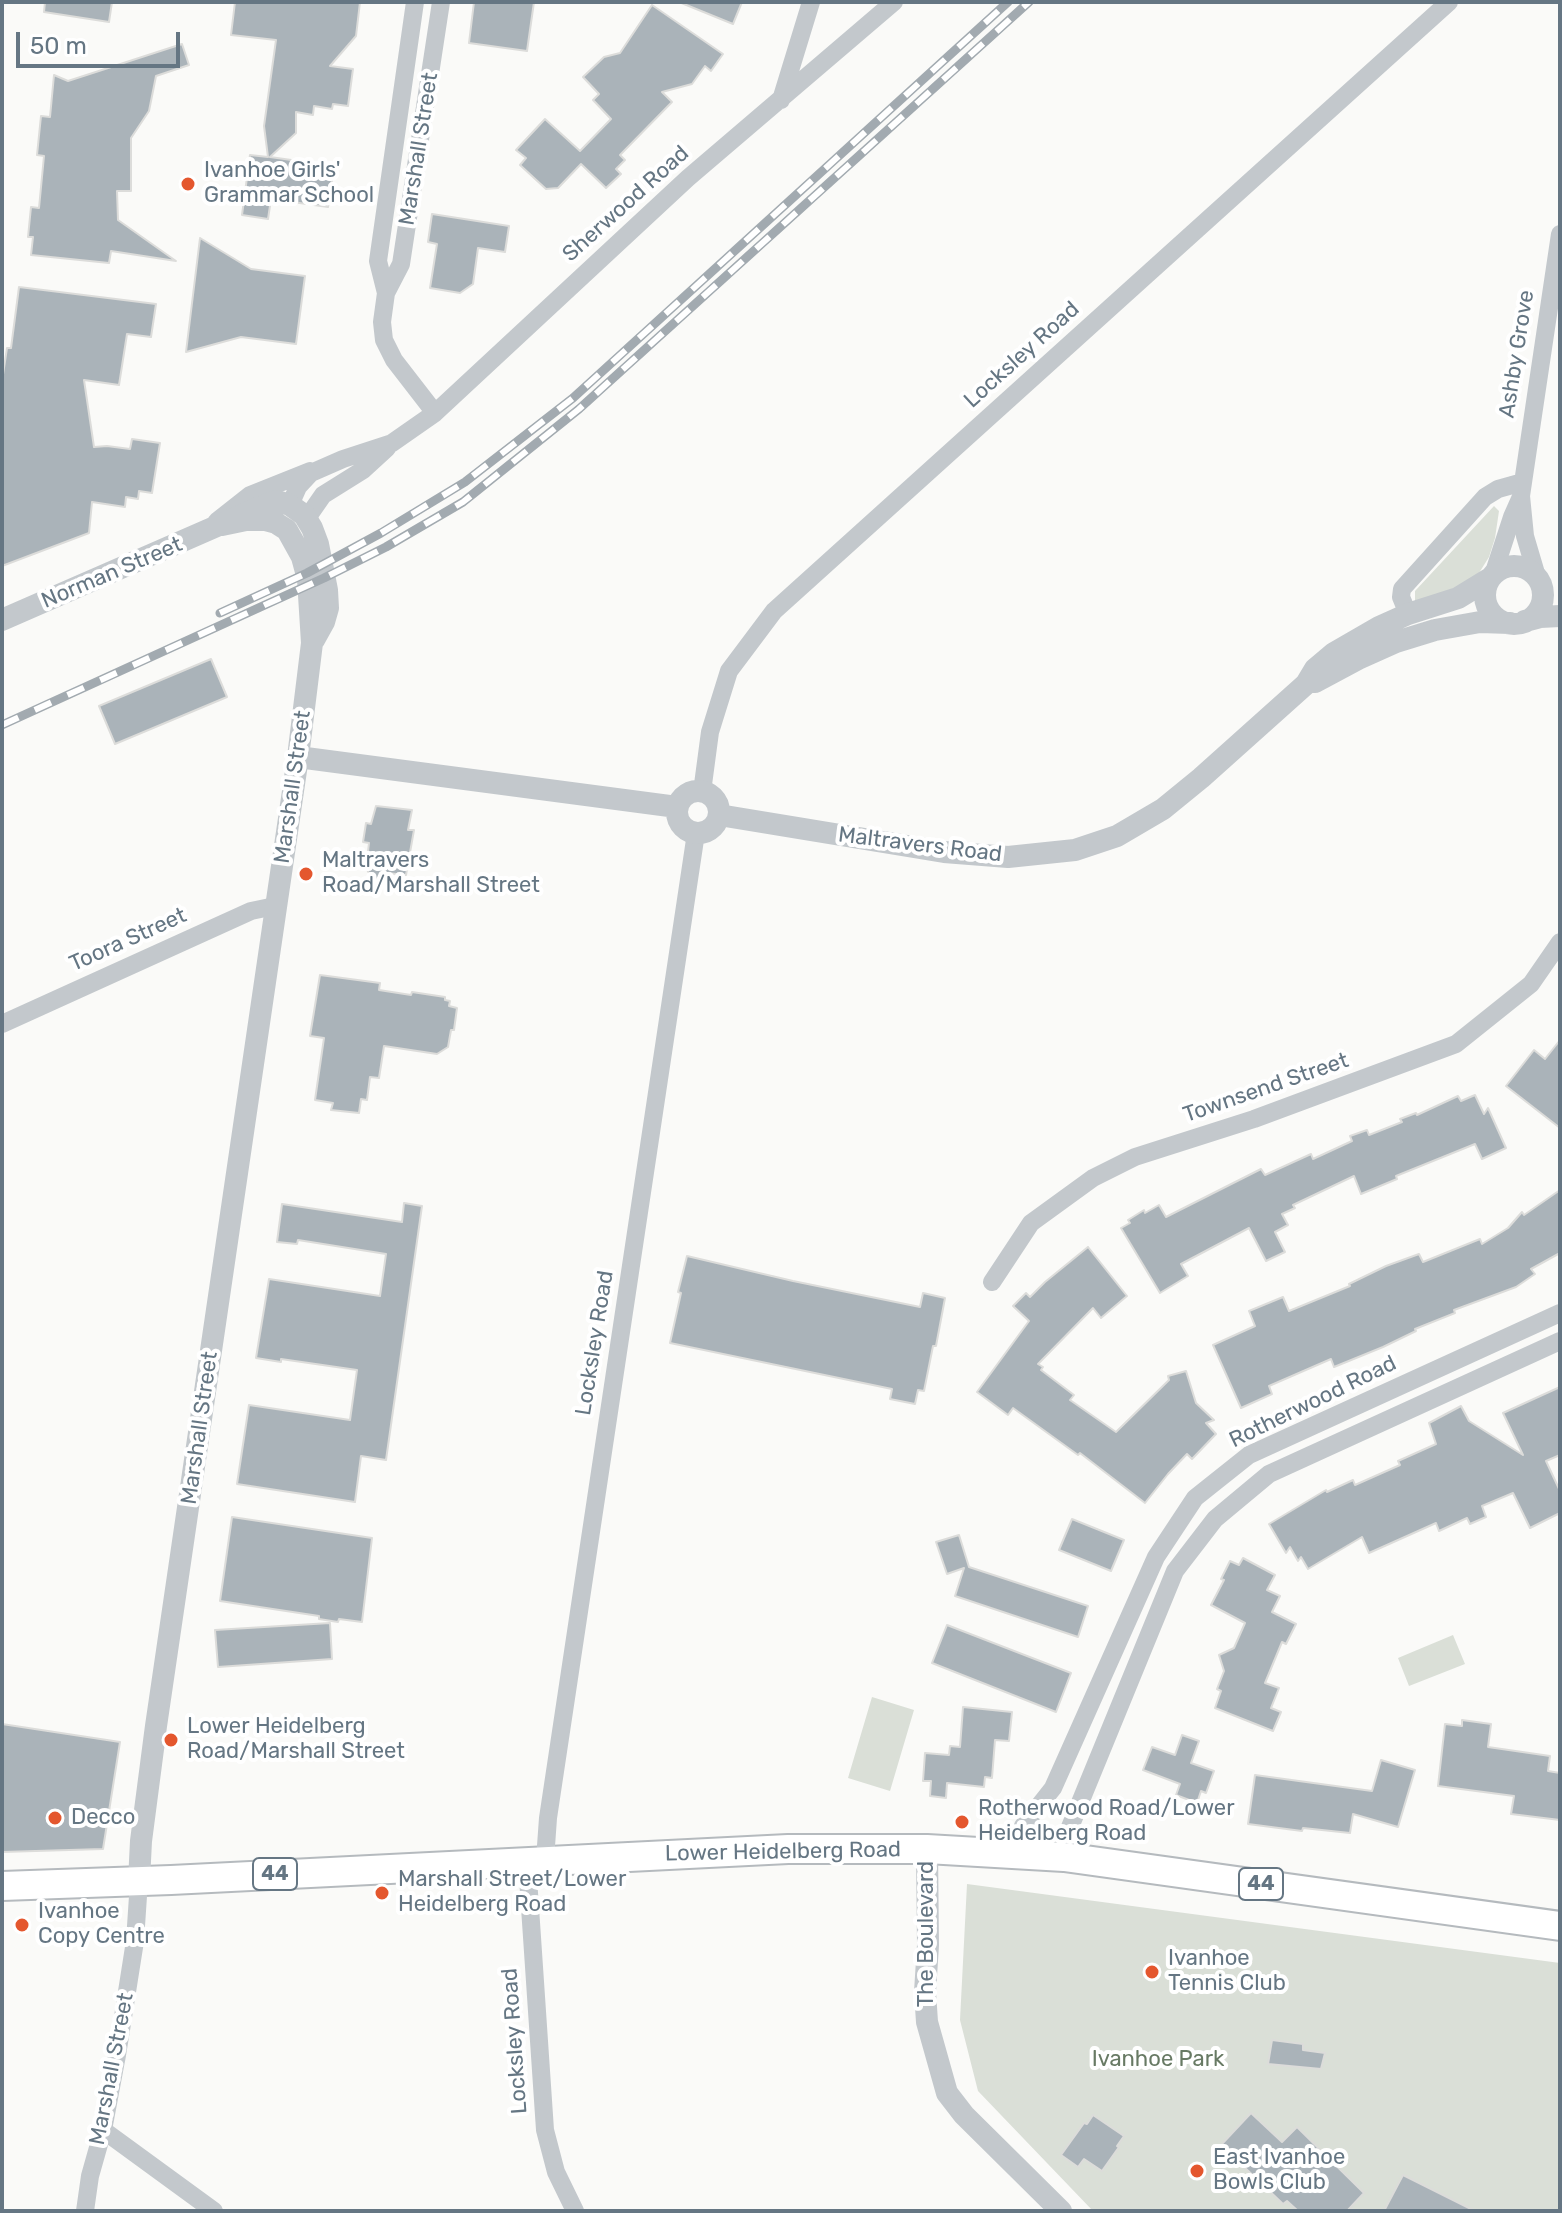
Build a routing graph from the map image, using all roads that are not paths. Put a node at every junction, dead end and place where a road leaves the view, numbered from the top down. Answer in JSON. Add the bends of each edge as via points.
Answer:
{"nodes":[{"id":1,"x":415,"y":2,"type":"edge"},
{"id":2,"x":441,"y":2,"type":"edge"},
{"id":3,"x":811,"y":2,"type":"edge"},
{"id":4,"x":894,"y":2,"type":"edge"},
{"id":5,"x":1449,"y":2,"type":"edge"},
{"id":6,"x":781,"y":100,"type":"junction"},
{"id":7,"x":1560,"y":234,"type":"edge"},
{"id":8,"x":386,"y":293,"type":"junction"},
{"id":9,"x":435,"y":413,"type":"junction"},
{"id":10,"x":392,"y":443,"type":"junction"},
{"id":11,"x":333,"y":463,"type":"junction"},
{"id":12,"x":1522,"y":489,"type":"junction"},
{"id":13,"x":294,"y":517,"type":"junction"},
{"id":14,"x":212,"y":529,"type":"junction"},
{"id":15,"x":1491,"y":577,"type":"junction"},
{"id":16,"x":1538,"y":580,"type":"junction"},
{"id":17,"x":1560,"y":596,"type":"edge"},
{"id":18,"x":1408,"y":614,"type":"junction"},
{"id":19,"x":1560,"y":616,"type":"edge"},
{"id":20,"x":2,"y":620,"type":"edge"},
{"id":21,"x":1517,"y":622,"type":"junction"},
{"id":22,"x":1306,"y":684,"type":"junction"},
{"id":23,"x":298,"y":757,"type":"junction"},
{"id":24,"x":702,"y":792,"type":"junction"},
{"id":25,"x":677,"y":807,"type":"junction"},
{"id":26,"x":719,"y":815,"type":"junction"},
{"id":27,"x":696,"y":833,"type":"junction"},
{"id":28,"x":275,"y":906,"type":"junction"},
{"id":29,"x":1560,"y":942,"type":"edge"},
{"id":30,"x":2,"y":1024,"type":"edge"},
{"id":31,"x":992,"y":1282,"type":"dead end"},
{"id":32,"x":1560,"y":1313,"type":"edge"},
{"id":33,"x":1560,"y":1341,"type":"edge"},
{"id":34,"x":927,"y":1849,"type":"junction"},
{"id":35,"x":1015,"y":1853,"type":"junction"},
{"id":36,"x":1064,"y":1857,"type":"junction"},
{"id":37,"x":536,"y":1861,"type":"junction"},
{"id":38,"x":139,"y":1881,"type":"junction"},
{"id":39,"x":2,"y":1886,"type":"edge"},
{"id":40,"x":1560,"y":1926,"type":"edge"},
{"id":41,"x":103,"y":2130,"type":"junction"},
{"id":42,"x":85,"y":2211,"type":"edge"},
{"id":43,"x":214,"y":2211,"type":"edge"},
{"id":44,"x":575,"y":2211,"type":"edge"},
{"id":45,"x":1061,"y":2211,"type":"edge"}],
"edges":[{"from":1,"to":8,"type":"street","name":"Marshall Street","via":[[378,261]]},
{"from":2,"to":8,"type":"street","name":"Marshall Street","via":[[401,264]]},
{"from":3,"to":6,"type":"street"},
{"from":4,"to":6,"type":"street","name":"Sherwood Road"},
{"from":5,"to":24,"type":"street","name":"Locksley Road","via":[[774,611],[729,671],[710,732]]},
{"from":6,"to":9,"type":"street","name":"Sherwood Road","via":[[688,178]]},
{"from":7,"to":12,"type":"street","name":"Ashby Grove"},
{"from":8,"to":9,"type":"street","name":"Marshall Street","via":[[384,340]]},
{"from":9,"to":10,"type":"street","name":"Sherwood Road"},
{"from":10,"to":11,"type":"street","name":"Sherwood Road"},
{"from":10,"to":13,"type":"street","name":"Sherwood Road","via":[[363,470]]},
{"from":11,"to":13,"type":"street","name":"Sherwood Road","via":[[308,475],[298,487]]},
{"from":11,"to":14,"type":"street","via":[[242,500]]},
{"from":12,"to":15,"type":"street","name":"Ashby Grove"},
{"from":12,"to":16,"type":"street","name":"Ashby Grove","via":[[1525,536]]},
{"from":12,"to":18,"type":"street","via":[[1498,489],[1485,497],[1402,589]]},
{"from":13,"to":14,"type":"street","name":"Norman Street","via":[[277,501]]},
{"from":13,"to":23,"type":"street","name":"Marshall Street","via":[[292,536],[310,592],[312,643]]},
{"from":14,"to":20,"type":"street","name":"Norman Street"},
{"from":15,"to":16,"type":"street","via":[[1514,566]]},
{"from":15,"to":18,"type":"street","name":"Maltravers Road","via":[[1458,598]]},
{"from":15,"to":21,"type":"street","via":[[1486,604],[1495,617]]},
{"from":16,"to":17,"type":"street"},
{"from":16,"to":21,"type":"street","via":[[1541,603],[1533,615]]},
{"from":18,"to":22,"type":"street","name":"Maltravers Road","via":[[1334,653]]},
{"from":19,"to":21,"type":"street","name":"Maltravers Road"},
{"from":21,"to":22,"type":"street","name":"Maltravers Road","via":[[1435,630]]},
{"from":22,"to":26,"type":"street","name":"Maltravers Road","via":[[1163,809],[1117,836],[1075,850],[1008,857],[944,852]]},
{"from":23,"to":25,"type":"street"},
{"from":23,"to":28,"type":"street","name":"Marshall Street"},
{"from":24,"to":25,"type":"street","via":[[684,796]]},
{"from":24,"to":26,"type":"street","via":[[715,800]]},
{"from":25,"to":27,"type":"street","via":[[683,827]]},
{"from":26,"to":27,"type":"street","via":[[708,831]]},
{"from":27,"to":37,"type":"street","name":"Locksley Road","via":[[548,1818]]},
{"from":28,"to":30,"type":"street","name":"Toora Street","via":[[251,911]]},
{"from":28,"to":38,"type":"street","name":"Marshall Street","via":[[156,1726]]},
{"from":29,"to":31,"type":"street","name":"Townsend Street","via":[[1531,984],[1456,1044],[1135,1157],[1093,1178],[1031,1223]]},
{"from":32,"to":35,"type":"street","name":"Rotherwood Road","via":[[1249,1455],[1195,1498],[1156,1557],[1053,1788],[1023,1826]]},
{"from":33,"to":36,"type":"street","name":"Rotherwood Road","via":[[1269,1474],[1215,1519],[1175,1571],[1068,1832]]},
{"from":34,"to":35,"type":"main road","name":"Lower Heidelberg Road","number":"44"},
{"from":34,"to":37,"type":"main road","name":"Lower Heidelberg Road","number":"44","via":[[823,1848]]},
{"from":34,"to":45,"type":"street","name":"The Boulevard","via":[[927,2022],[947,2093]]},
{"from":35,"to":36,"type":"main road","name":"Lower Heidelberg Road","number":"44"},
{"from":36,"to":40,"type":"main road","name":"Lower Heidelberg Road","number":"44"},
{"from":37,"to":38,"type":"main road","name":"Lower Heidelberg Road","number":"44"},
{"from":37,"to":44,"type":"street","name":"Locksley Road","via":[[545,2130],[556,2172]]},
{"from":38,"to":39,"type":"main road","name":"Lower Heidelberg Road","number":"44"},
{"from":38,"to":41,"type":"street","name":"Marshall Street","via":[[135,1941]]},
{"from":41,"to":42,"type":"street","name":"Marshall Street"},
{"from":41,"to":43,"type":"street"}]}
